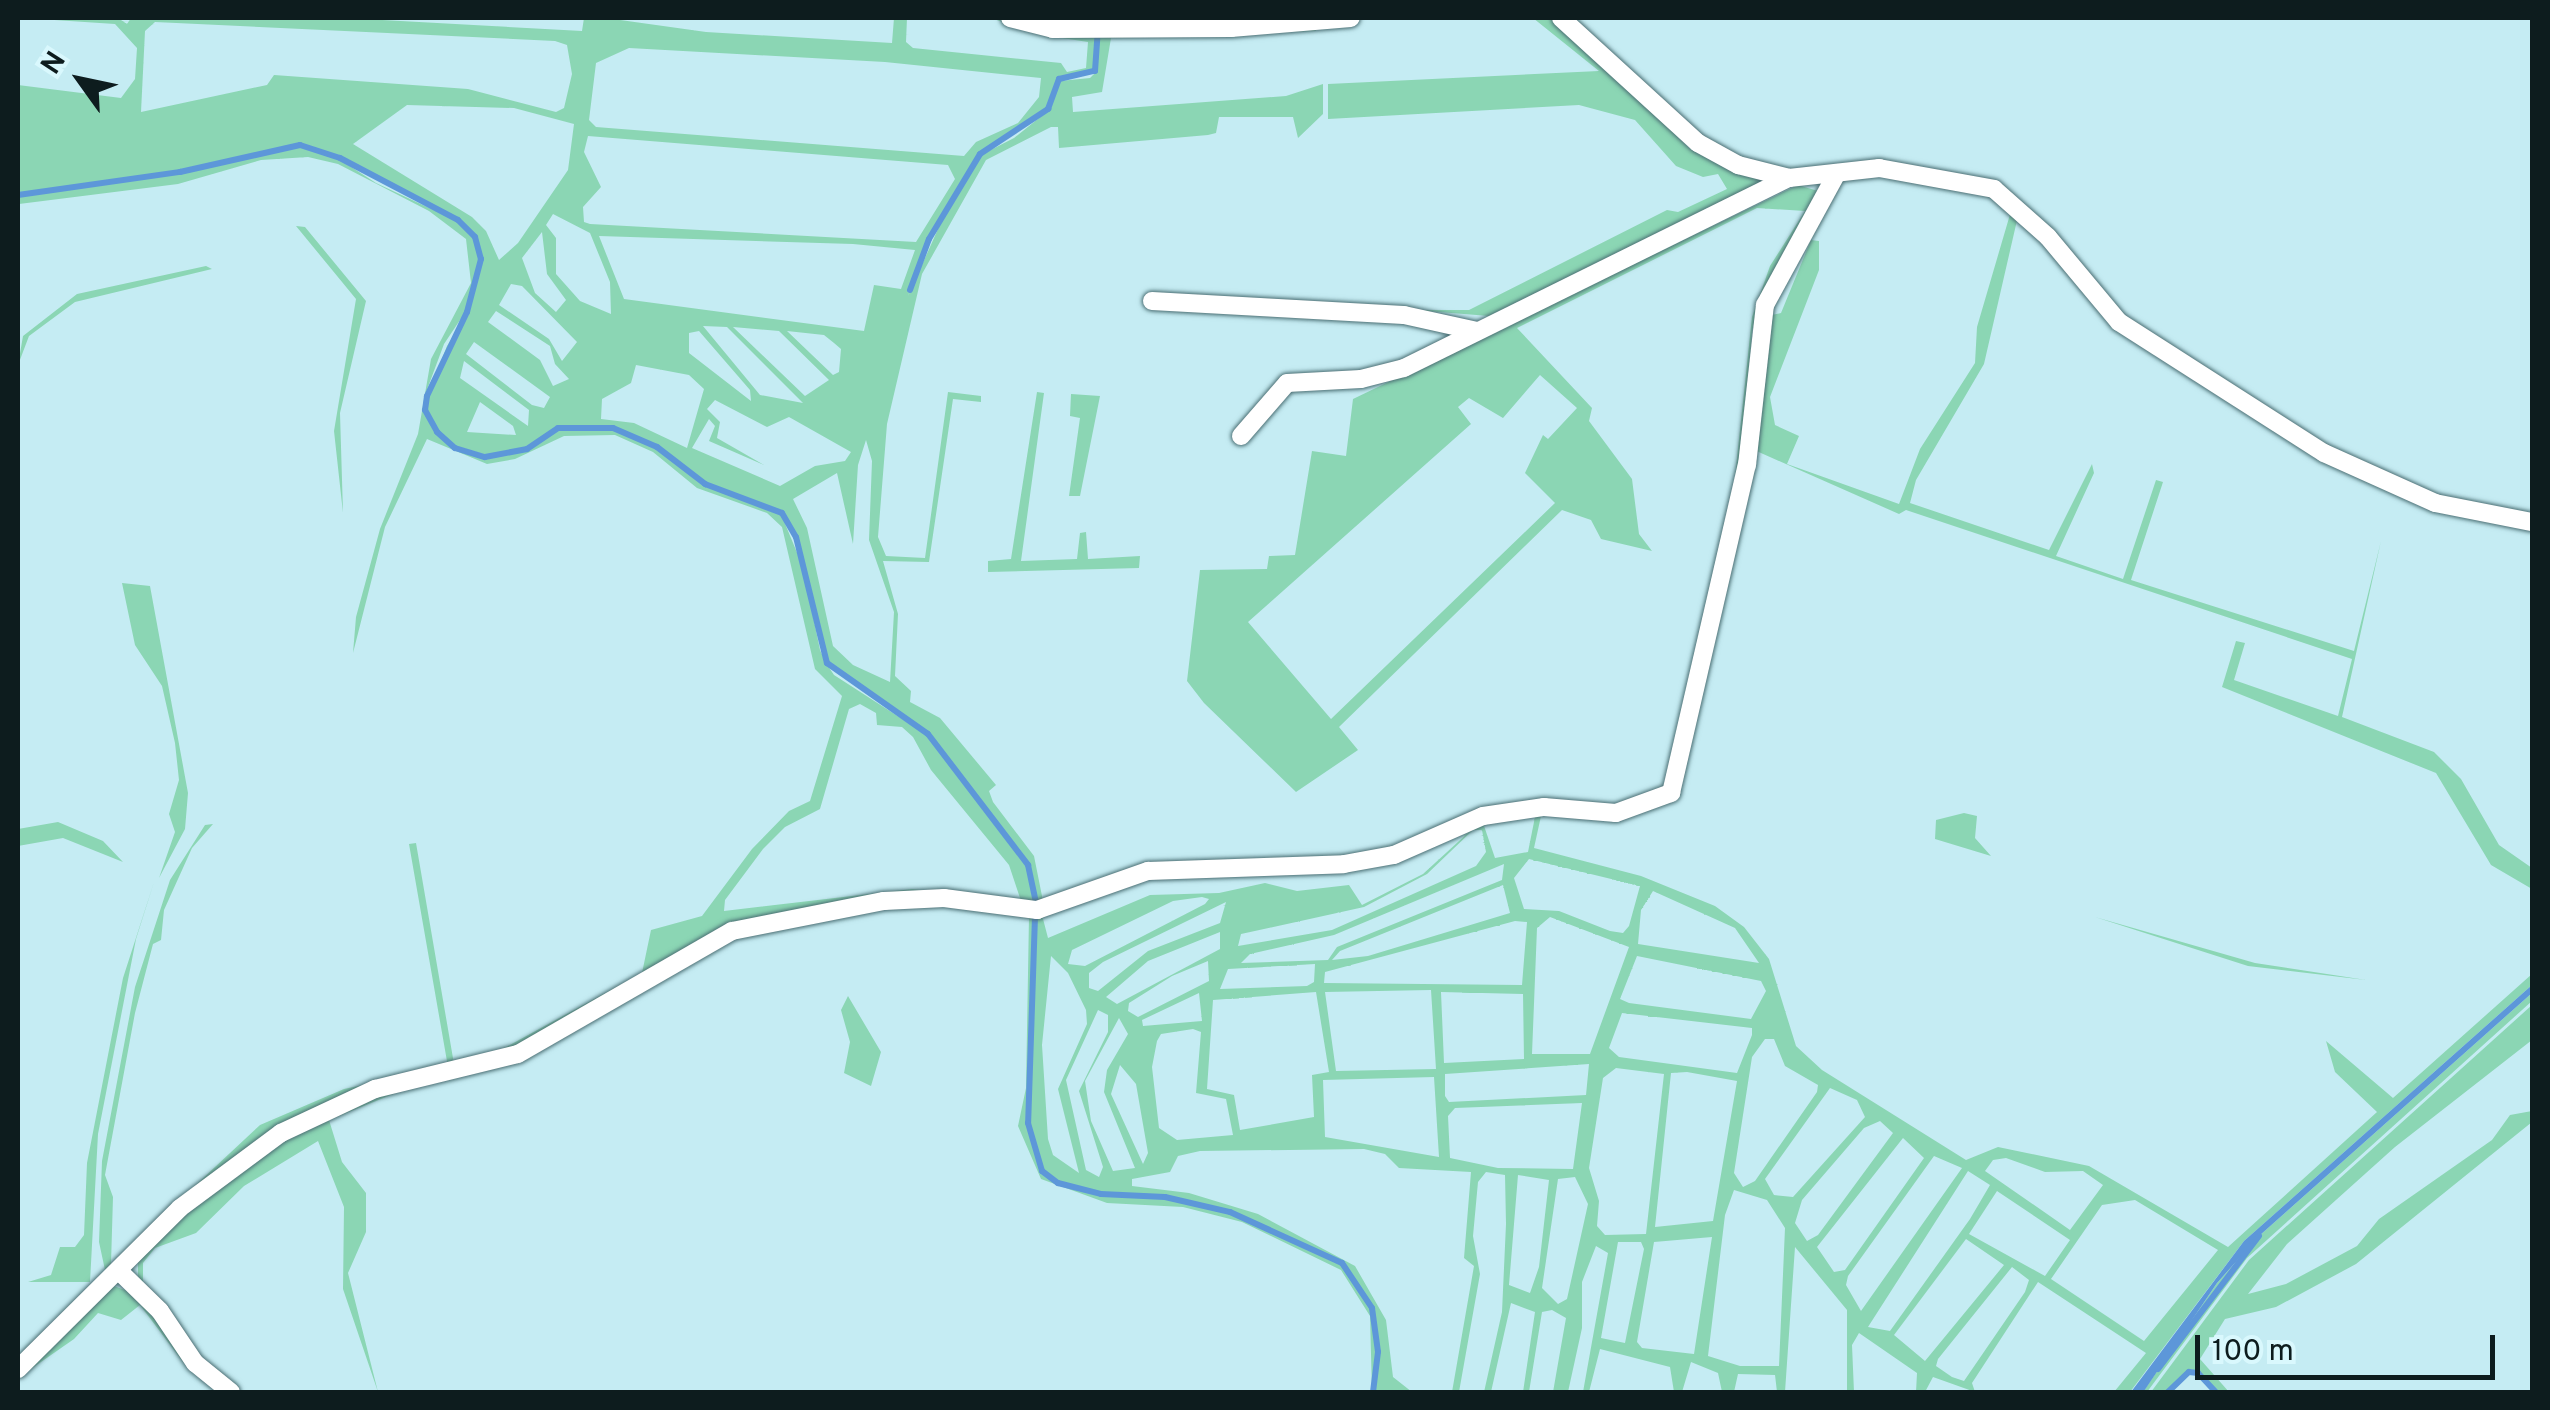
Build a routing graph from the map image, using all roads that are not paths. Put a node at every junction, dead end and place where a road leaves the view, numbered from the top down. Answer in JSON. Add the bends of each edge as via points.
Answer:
{"nodes":[{"id":1,"x":1010,"y":18,"type":"edge"},
{"id":2,"x":1352,"y":18,"type":"edge"},
{"id":3,"x":1561,"y":18,"type":"edge"},
{"id":4,"x":1837,"y":173,"type":"junction"},
{"id":5,"x":1789,"y":178,"type":"junction"},
{"id":6,"x":1152,"y":301,"type":"dead end"},
{"id":7,"x":1477,"y":331,"type":"junction"},
{"id":8,"x":1241,"y":436,"type":"dead end"},
{"id":9,"x":2532,"y":522,"type":"edge"},
{"id":10,"x":119,"y":1271,"type":"junction"},
{"id":11,"x":18,"y":1369,"type":"edge"},
{"id":12,"x":231,"y":1392,"type":"edge"}],
"edges":[{"from":1,"to":2,"type":"street","via":[[1053,29],[1231,28]]},
{"from":3,"to":5,"type":"street","via":[[1698,143],[1738,165]]},
{"from":4,"to":5,"type":"street"},
{"from":4,"to":9,"type":"street","via":[[1879,168],[1994,189],[2048,237],[2119,322],[2273,424],[2398,490]]},
{"from":4,"to":10,"type":"street","via":[[1766,306],[1747,465],[1671,793],[1616,813],[1544,806],[1482,816],[1394,856],[1326,867],[1148,871],[1037,910],[932,898],[749,926],[518,1054],[375,1089],[314,1115],[212,1180]]},
{"from":5,"to":7,"type":"street"},
{"from":6,"to":7,"type":"street","via":[[1404,316]]},
{"from":7,"to":8,"type":"street","via":[[1404,368],[1360,380],[1287,383]]},
{"from":10,"to":11,"type":"street"},
{"from":10,"to":12,"type":"street","via":[[160,1311],[195,1363]]}]}
